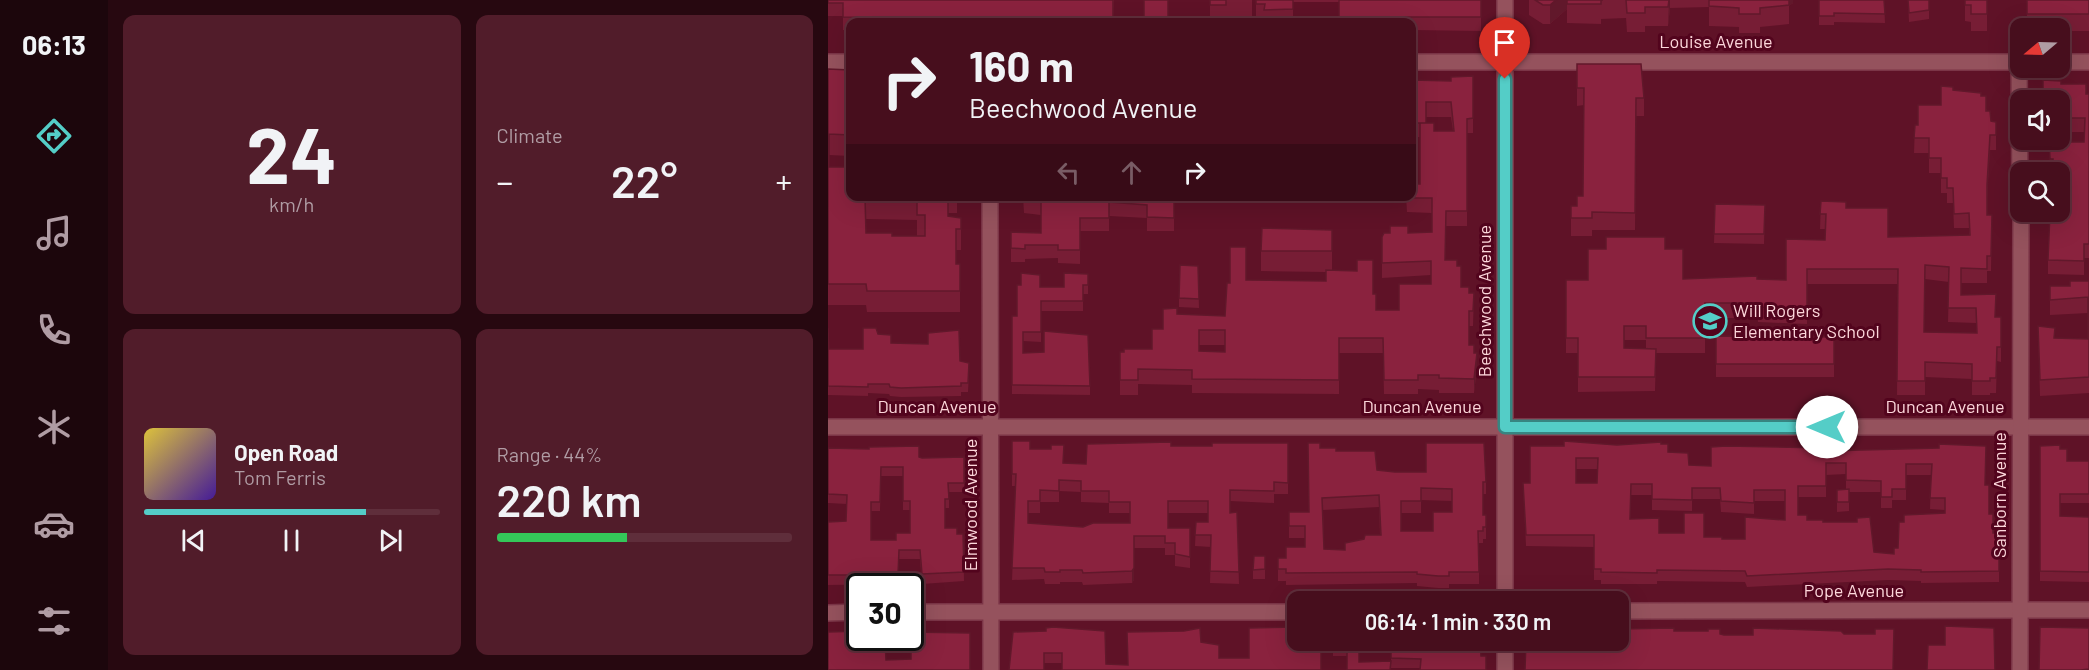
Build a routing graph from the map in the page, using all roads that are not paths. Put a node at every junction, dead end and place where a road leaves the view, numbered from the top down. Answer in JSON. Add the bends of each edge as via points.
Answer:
{"nodes":[{"id":1,"x":1505,"y":0,"type":"edge"},
{"id":2,"x":828,"y":62,"type":"edge"},
{"id":3,"x":846,"y":62,"type":"edge"},
{"id":4,"x":1416,"y":62,"type":"edge"},
{"id":5,"x":1505,"y":62,"type":"junction"},
{"id":6,"x":2010,"y":62,"type":"edge"},
{"id":7,"x":2070,"y":62,"type":"edge"},
{"id":8,"x":2089,"y":62,"type":"edge"},
{"id":9,"x":2020,"y":78,"type":"edge"},
{"id":10,"x":2020,"y":162,"type":"edge"},
{"id":11,"x":990,"y":201,"type":"edge"},
{"id":12,"x":2021,"y":222,"type":"edge"},
{"id":13,"x":828,"y":427,"type":"edge"},
{"id":14,"x":990,"y":427,"type":"junction"},
{"id":15,"x":1505,"y":427,"type":"junction"},
{"id":16,"x":2020,"y":427,"type":"junction"},
{"id":17,"x":2089,"y":427,"type":"edge"},
{"id":18,"x":1505,"y":591,"type":"edge"},
{"id":19,"x":2020,"y":610,"type":"junction"},
{"id":20,"x":2089,"y":610,"type":"edge"},
{"id":21,"x":1629,"y":611,"type":"edge"},
{"id":22,"x":846,"y":612,"type":"edge"},
{"id":23,"x":924,"y":612,"type":"edge"},
{"id":24,"x":990,"y":612,"type":"junction"},
{"id":25,"x":1287,"y":612,"type":"edge"},
{"id":26,"x":828,"y":613,"type":"edge"},
{"id":27,"x":1505,"y":651,"type":"edge"},
{"id":28,"x":991,"y":670,"type":"edge"},
{"id":29,"x":1505,"y":670,"type":"edge"},
{"id":30,"x":2020,"y":670,"type":"edge"}],
"edges":[{"from":1,"to":5,"type":"street","name":"Beechwood Avenue"},
{"from":2,"to":3,"type":"street"},
{"from":4,"to":5,"type":"street","name":"Louise Avenue"},
{"from":5,"to":6,"type":"street","name":"Louise Avenue"},
{"from":5,"to":15,"type":"street","name":"Beechwood Avenue"},
{"from":7,"to":8,"type":"street"},
{"from":9,"to":10,"type":"street"},
{"from":11,"to":14,"type":"street","name":"Elmwood Avenue"},
{"from":12,"to":16,"type":"street","name":"Sanborn Avenue"},
{"from":13,"to":14,"type":"street","name":"Duncan Avenue"},
{"from":14,"to":15,"type":"street","name":"Duncan Avenue"},
{"from":14,"to":24,"type":"street","name":"Elmwood Avenue"},
{"from":15,"to":16,"type":"street","name":"Duncan Avenue"},
{"from":15,"to":18,"type":"street","name":"Beechwood Avenue"},
{"from":16,"to":17,"type":"street","name":"Duncan Avenue"},
{"from":16,"to":19,"type":"street","name":"Sanborn Avenue"},
{"from":19,"to":20,"type":"street","name":"Pope Avenue"},
{"from":19,"to":21,"type":"street","name":"Pope Avenue"},
{"from":19,"to":30,"type":"street","name":"Sanborn Avenue"},
{"from":22,"to":26,"type":"street"},
{"from":23,"to":24,"type":"street"},
{"from":24,"to":25,"type":"street"},
{"from":24,"to":28,"type":"street","name":"Elmwood Avenue"},
{"from":27,"to":29,"type":"street"}]}
